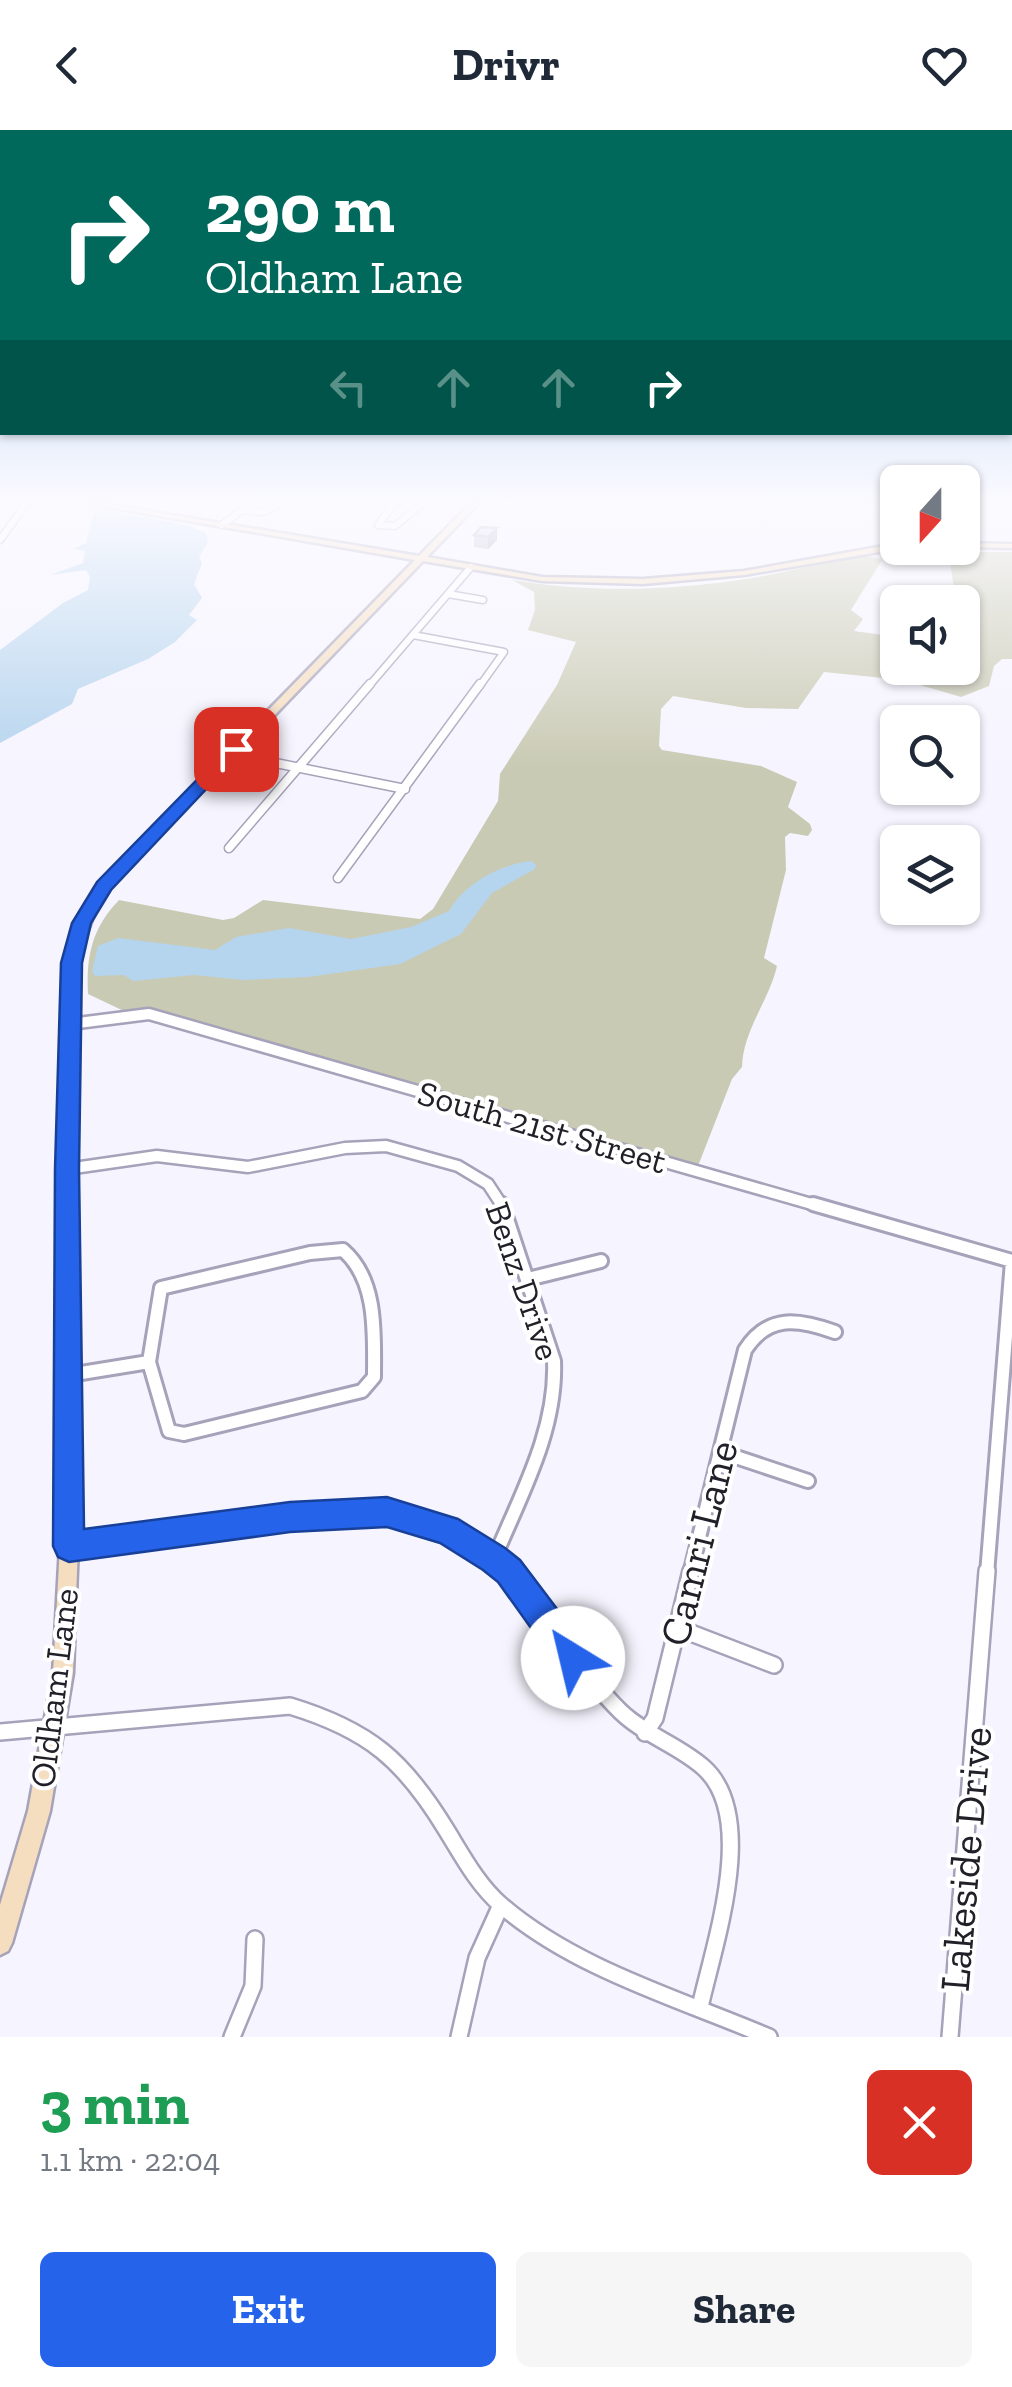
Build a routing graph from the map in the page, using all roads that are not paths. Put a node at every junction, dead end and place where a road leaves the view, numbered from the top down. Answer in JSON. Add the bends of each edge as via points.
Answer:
{"nodes":[{"id":1,"x":388,"y":593,"type":"edge"},
{"id":2,"x":448,"y":594,"type":"joint"},
{"id":3,"x":483,"y":600,"type":"dead end"},
{"id":4,"x":414,"y":635,"type":"junction"},
{"id":5,"x":233,"y":752,"type":"junction"},
{"id":6,"x":301,"y":766,"type":"junction"},
{"id":7,"x":405,"y":789,"type":"junction"},
{"id":8,"x":229,"y":848,"type":"dead end"},
{"id":9,"x":338,"y":878,"type":"dead end"},
{"id":10,"x":70,"y":1024,"type":"junction"},
{"id":11,"x":67,"y":1169,"type":"junction"},
{"id":12,"x":601,"y":1261,"type":"dead end"},
{"id":13,"x":1012,"y":1262,"type":"edge"},
{"id":14,"x":528,"y":1278,"type":"junction"},
{"id":15,"x":836,"y":1332,"type":"dead end"},
{"id":16,"x":149,"y":1362,"type":"junction"},
{"id":17,"x":69,"y":1376,"type":"junction"},
{"id":18,"x":721,"y":1452,"type":"junction"},
{"id":19,"x":808,"y":1481,"type":"dead end"},
{"id":20,"x":69,"y":1546,"type":"junction"},
{"id":21,"x":494,"y":1559,"type":"junction"},
{"id":22,"x":678,"y":1628,"type":"junction"},
{"id":23,"x":774,"y":1665,"type":"dead end"},
{"id":24,"x":55,"y":1727,"type":"junction"},
{"id":25,"x":0,"y":1732,"type":"edge"},
{"id":26,"x":645,"y":1733,"type":"junction"},
{"id":27,"x":501,"y":1905,"type":"junction"},
{"id":28,"x":254,"y":1939,"type":"dead end"},
{"id":29,"x":0,"y":1943,"type":"edge"},
{"id":30,"x":700,"y":2007,"type":"junction"},
{"id":31,"x":232,"y":2037,"type":"edge"},
{"id":32,"x":459,"y":2037,"type":"edge"},
{"id":33,"x":769,"y":2037,"type":"edge"},
{"id":34,"x":950,"y":2037,"type":"edge"}],
"edges":[{"from":1,"to":5,"type":"main road","name":"Oldham Lane"},
{"from":2,"to":3,"type":"street"},
{"from":2,"to":4,"type":"street"},
{"from":4,"to":6,"type":"street"},
{"from":4,"to":7,"type":"street","via":[[504,652]]},
{"from":5,"to":6,"type":"street"},
{"from":5,"to":10,"type":"main road","name":"Oldham Lane","via":[[92,902],[71,963]]},
{"from":6,"to":7,"type":"street"},
{"from":6,"to":8,"type":"street"},
{"from":7,"to":9,"type":"street"},
{"from":10,"to":11,"type":"main road","name":"Oldham Lane"},
{"from":10,"to":13,"type":"street","name":"South 21st Street","via":[[149,1014]]},
{"from":11,"to":14,"type":"street","name":"Benz Drive","via":[[157,1156],[248,1168],[345,1148],[402,1149],[458,1166],[488,1184],[502,1203]]},
{"from":11,"to":17,"type":"main road","name":"Oldham Lane"},
{"from":12,"to":14,"type":"street"},
{"from":13,"to":34,"type":"street","name":"Lakeside Drive"},
{"from":14,"to":21,"type":"street","name":"Benz Drive","via":[[554,1362],[553,1411]]},
{"from":15,"to":18,"type":"street","name":"Camri Lane","via":[[808,1322],[758,1328],[746,1350]]},
{"from":16,"to":16,"type":"street","via":[[164,1424],[178,1434],[362,1391],[374,1378],[371,1300],[343,1250],[168,1284],[158,1294]]},
{"from":16,"to":17,"type":"street"},
{"from":17,"to":20,"type":"main road","name":"Oldham Lane"},
{"from":18,"to":19,"type":"street"},
{"from":18,"to":22,"type":"street","name":"Camri Lane"},
{"from":20,"to":21,"type":"street","via":[[290,1517],[387,1512],[448,1530]]},
{"from":20,"to":24,"type":"main road","name":"Oldham Lane"},
{"from":21,"to":26,"type":"street","via":[[598,1688]]},
{"from":22,"to":23,"type":"street"},
{"from":22,"to":26,"type":"street","name":"Camri Lane","via":[[655,1718]]},
{"from":24,"to":25,"type":"street"},
{"from":24,"to":27,"type":"street","via":[[290,1706],[336,1718],[399,1760]]},
{"from":24,"to":29,"type":"main road","name":"Oldham Lane","via":[[39,1811]]},
{"from":26,"to":30,"type":"street","via":[[707,1769],[723,1791],[730,1819],[732,1842]]},
{"from":27,"to":30,"type":"street","via":[[558,1942]]},
{"from":27,"to":32,"type":"street","via":[[478,1958]]},
{"from":28,"to":31,"type":"street","via":[[253,1986]]},
{"from":30,"to":33,"type":"street"}]}
